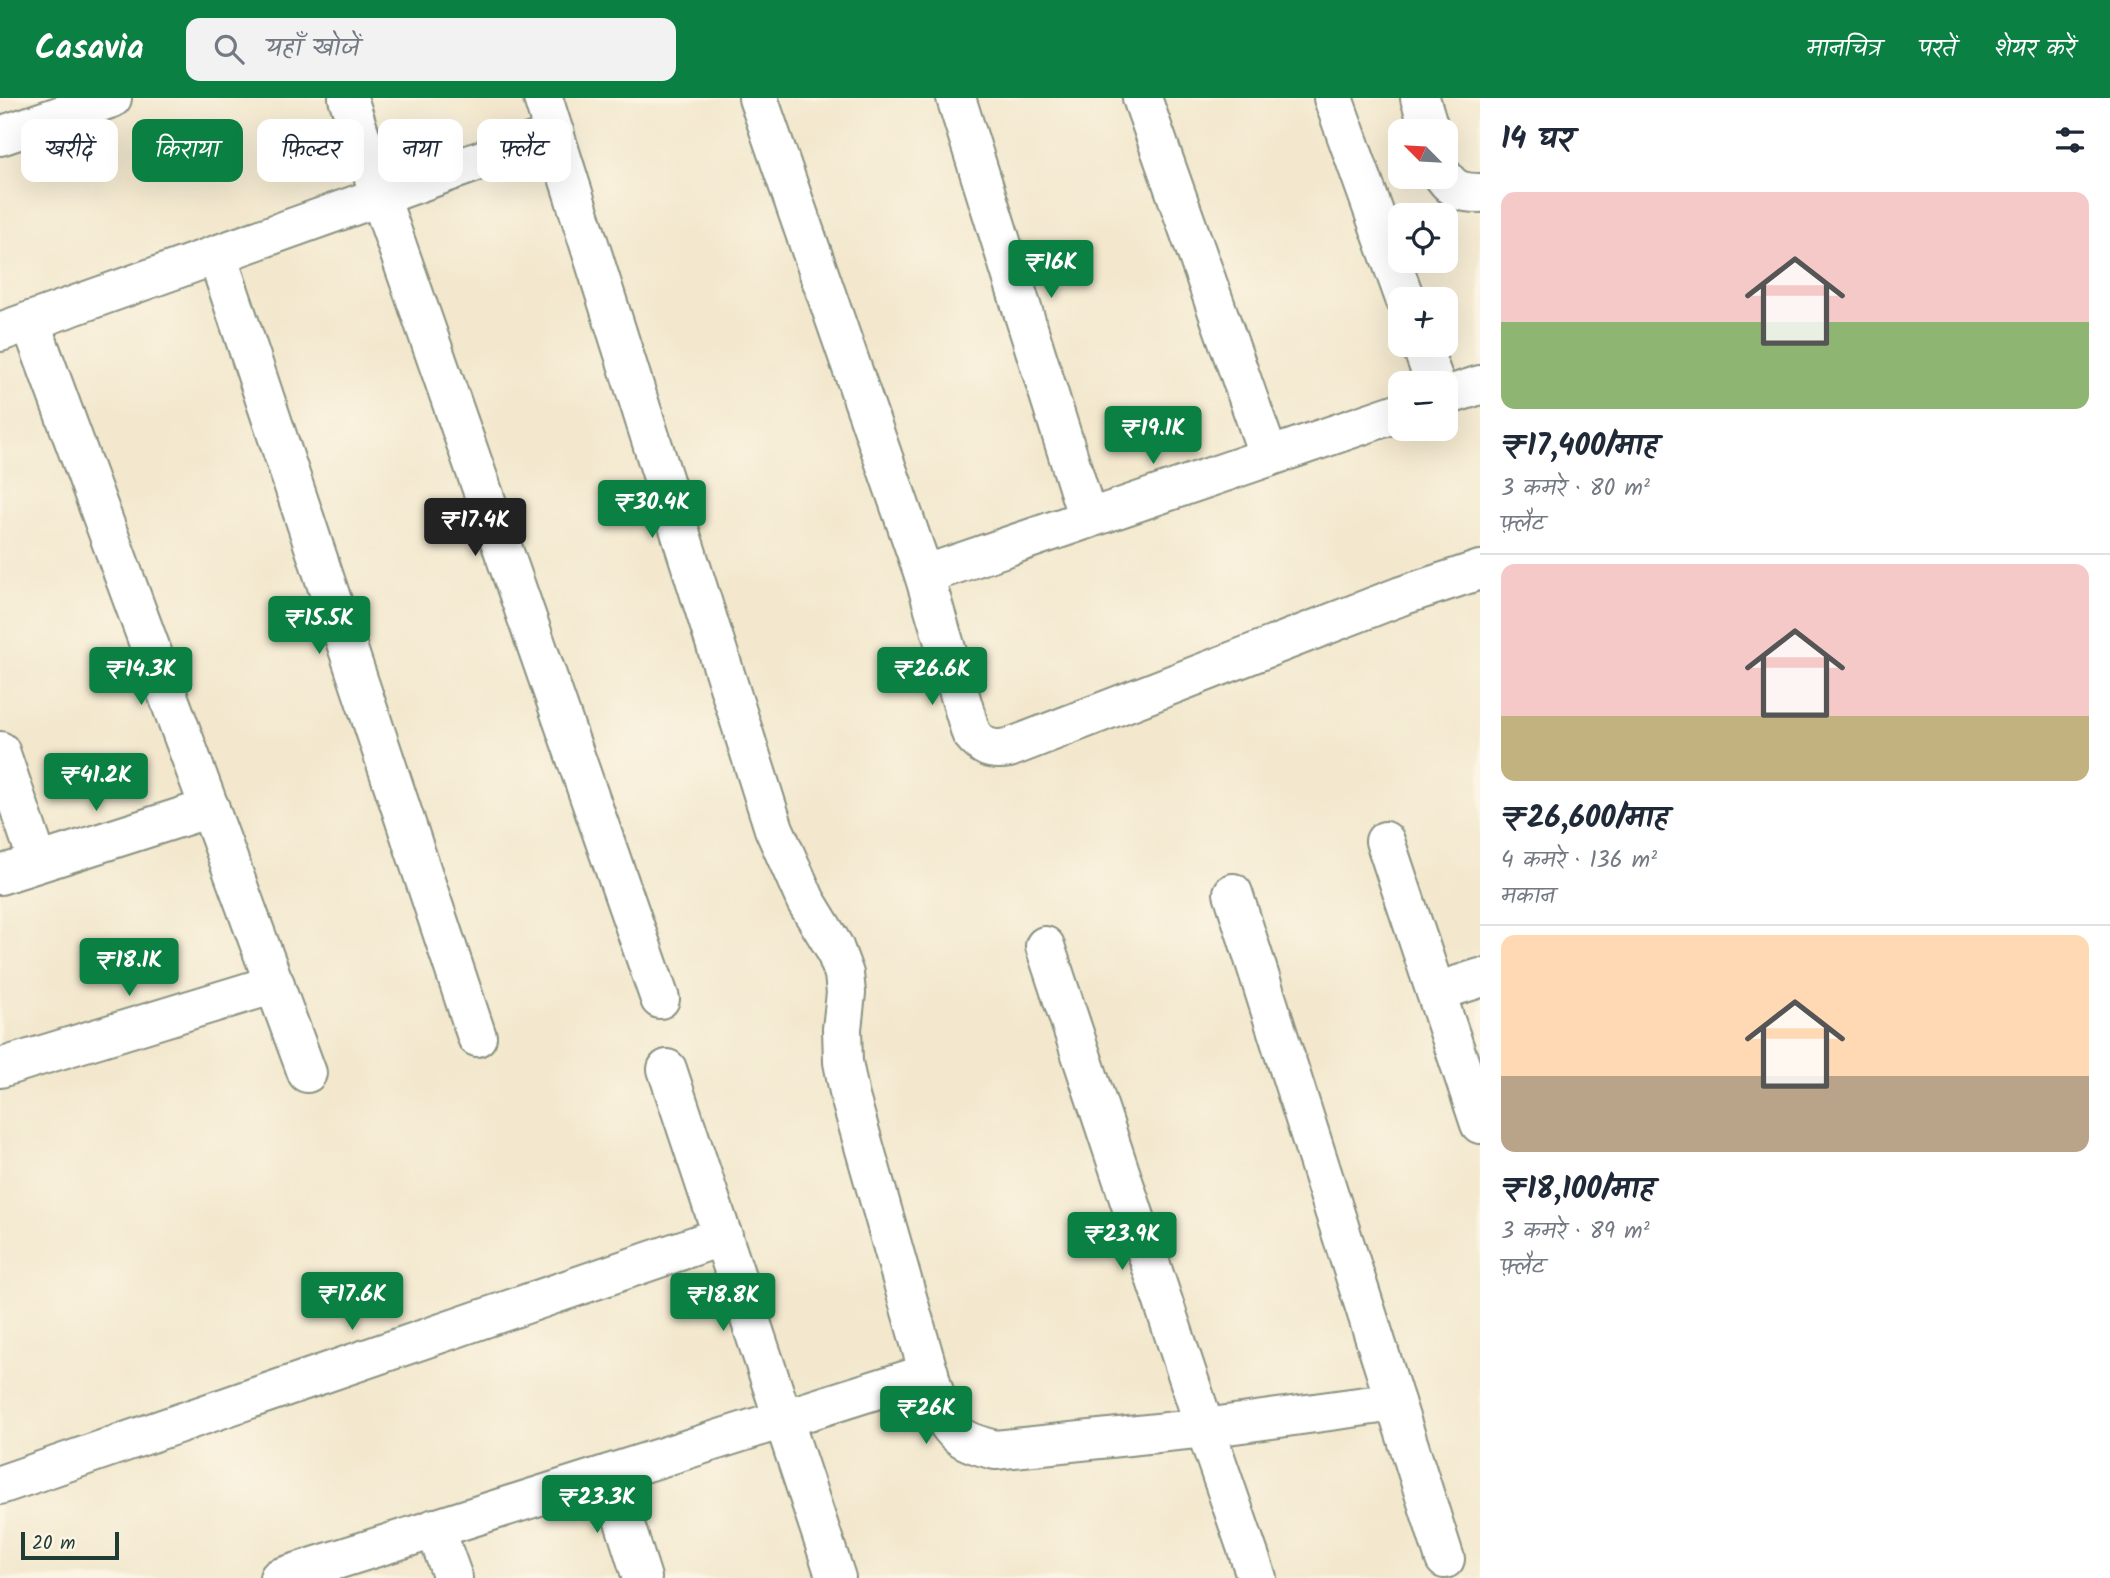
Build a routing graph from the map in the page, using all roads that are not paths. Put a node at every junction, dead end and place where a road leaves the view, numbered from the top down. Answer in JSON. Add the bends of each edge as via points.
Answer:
{"nodes":[{"id":1,"x":112,"y":98,"type":"edge"},
{"id":2,"x":348,"y":98,"type":"edge"},
{"id":3,"x":543,"y":98,"type":"edge"},
{"id":4,"x":758,"y":98,"type":"edge"},
{"id":5,"x":956,"y":98,"type":"edge"},
{"id":6,"x":1142,"y":98,"type":"edge"},
{"id":7,"x":1333,"y":98,"type":"edge"},
{"id":8,"x":1420,"y":98,"type":"edge"},
{"id":9,"x":550,"y":119,"type":"edge"},
{"id":10,"x":1426,"y":119,"type":"edge"},
{"id":11,"x":0,"y":136,"type":"edge"},
{"id":12,"x":477,"y":162,"type":"edge"},
{"id":13,"x":570,"y":182,"type":"edge"},
{"id":14,"x":1456,"y":189,"type":"edge"},
{"id":15,"x":1480,"y":193,"type":"edge"},
{"id":16,"x":380,"y":197,"type":"junction"},
{"id":17,"x":216,"y":255,"type":"junction"},
{"id":18,"x":1401,"y":287,"type":"edge"},
{"id":19,"x":15,"y":327,"type":"edge"},
{"id":20,"x":1480,"y":385,"type":"edge"},
{"id":21,"x":1458,"y":392,"type":"edge"},
{"id":22,"x":1388,"y":416,"type":"edge"},
{"id":23,"x":1269,"y":457,"type":"junction"},
{"id":24,"x":1088,"y":519,"type":"junction"},
{"id":25,"x":1480,"y":570,"type":"edge"},
{"id":26,"x":924,"y":575,"type":"junction"},
{"id":27,"x":0,"y":751,"type":"edge"},
{"id":28,"x":210,"y":808,"type":"junction"},
{"id":29,"x":1385,"y":841,"type":"dead end"},
{"id":30,"x":38,"y":862,"type":"junction"},
{"id":31,"x":0,"y":875,"type":"edge"},
{"id":32,"x":1233,"y":893,"type":"dead end"},
{"id":33,"x":1045,"y":946,"type":"dead end"},
{"id":34,"x":1480,"y":978,"type":"edge"},
{"id":35,"x":275,"y":984,"type":"junction"},
{"id":36,"x":1436,"y":992,"type":"junction"},
{"id":37,"x":660,"y":999,"type":"dead end"},
{"id":38,"x":477,"y":1037,"type":"dead end"},
{"id":39,"x":0,"y":1068,"type":"edge"},
{"id":40,"x":667,"y":1069,"type":"dead end"},
{"id":41,"x":307,"y":1073,"type":"dead end"},
{"id":42,"x":1480,"y":1124,"type":"edge"},
{"id":43,"x":723,"y":1236,"type":"junction"},
{"id":44,"x":929,"y":1373,"type":"junction"},
{"id":45,"x":1395,"y":1402,"type":"junction"},
{"id":46,"x":783,"y":1419,"type":"junction"},
{"id":47,"x":1205,"y":1428,"type":"junction"},
{"id":48,"x":609,"y":1474,"type":"junction"},
{"id":49,"x":0,"y":1485,"type":"edge"},
{"id":50,"x":435,"y":1528,"type":"junction"},
{"id":51,"x":1445,"y":1559,"type":"dead end"},
{"id":52,"x":279,"y":1578,"type":"edge"},
{"id":53,"x":453,"y":1578,"type":"edge"},
{"id":54,"x":642,"y":1578,"type":"edge"},
{"id":55,"x":836,"y":1578,"type":"edge"},
{"id":56,"x":1257,"y":1578,"type":"edge"}],
"edges":[{"from":1,"to":11,"type":"street"},
{"from":2,"to":16,"type":"street"},
{"from":3,"to":9,"type":"street"},
{"from":4,"to":26,"type":"street"},
{"from":5,"to":24,"type":"street"},
{"from":6,"to":23,"type":"street"},
{"from":7,"to":18,"type":"street"},
{"from":8,"to":10,"type":"street"},
{"from":12,"to":16,"type":"street"},
{"from":13,"to":44,"type":"street","via":[[774,829],[839,961],[846,993],[843,1062],[850,1097]]},
{"from":14,"to":15,"type":"street"},
{"from":16,"to":17,"type":"street"},
{"from":16,"to":37,"type":"street"},
{"from":17,"to":19,"type":"street"},
{"from":17,"to":38,"type":"street"},
{"from":19,"to":28,"type":"street"},
{"from":20,"to":21,"type":"street"},
{"from":22,"to":23,"type":"street"},
{"from":23,"to":24,"type":"street"},
{"from":24,"to":26,"type":"street"},
{"from":25,"to":26,"type":"street","via":[[1401,596],[1009,748],[993,750],[971,733]]},
{"from":27,"to":30,"type":"street"},
{"from":28,"to":30,"type":"street"},
{"from":28,"to":35,"type":"street"},
{"from":29,"to":36,"type":"street"},
{"from":30,"to":31,"type":"street"},
{"from":32,"to":45,"type":"street"},
{"from":33,"to":47,"type":"street"},
{"from":34,"to":36,"type":"street"},
{"from":35,"to":39,"type":"street"},
{"from":35,"to":41,"type":"street"},
{"from":36,"to":42,"type":"street"},
{"from":40,"to":43,"type":"street"},
{"from":43,"to":46,"type":"street"},
{"from":43,"to":49,"type":"street"},
{"from":44,"to":46,"type":"street"},
{"from":44,"to":47,"type":"street","via":[[950,1429],[970,1443],[995,1450]]},
{"from":45,"to":47,"type":"street"},
{"from":45,"to":51,"type":"street"},
{"from":46,"to":48,"type":"street"},
{"from":46,"to":55,"type":"street"},
{"from":47,"to":56,"type":"street"},
{"from":48,"to":50,"type":"street"},
{"from":48,"to":54,"type":"street"},
{"from":50,"to":52,"type":"street"},
{"from":50,"to":53,"type":"street"}]}
